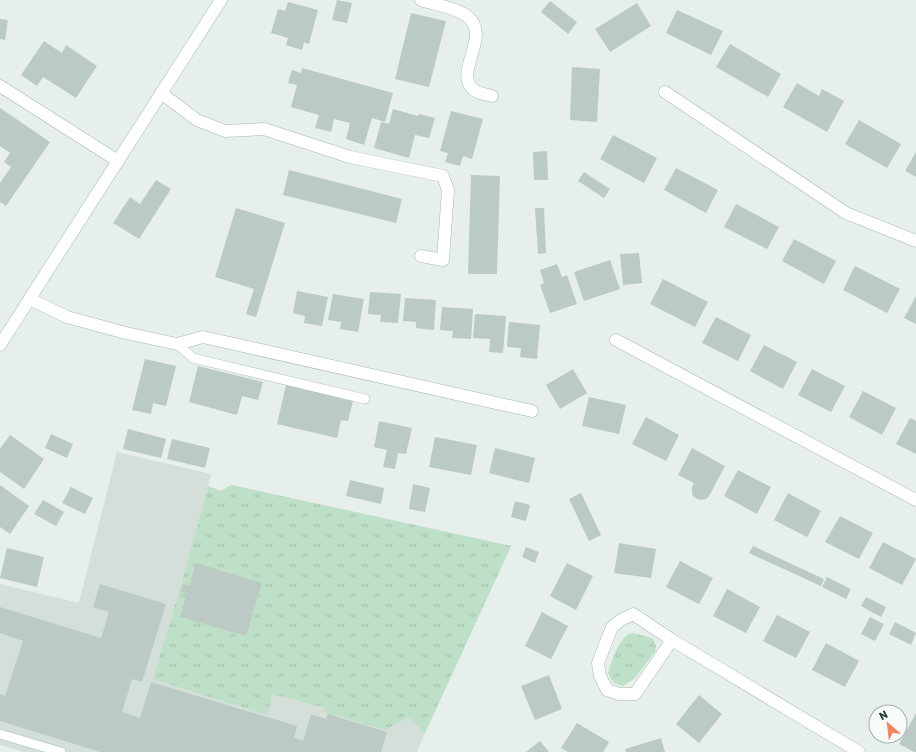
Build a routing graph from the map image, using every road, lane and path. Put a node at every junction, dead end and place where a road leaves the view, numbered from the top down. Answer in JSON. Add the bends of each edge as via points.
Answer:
{"nodes":[{"id":1,"x":221,"y":0,"type":"edge"},
{"id":2,"x":421,"y":0,"type":"edge"},
{"id":3,"x":442,"y":3,"type":"edge"},
{"id":4,"x":0,"y":86,"type":"edge"},
{"id":5,"x":665,"y":92,"type":"dead end"},
{"id":6,"x":161,"y":93,"type":"junction"},
{"id":7,"x":492,"y":96,"type":"dead end"},
{"id":8,"x":118,"y":161,"type":"junction"},
{"id":9,"x":916,"y":241,"type":"edge"},
{"id":10,"x":421,"y":256,"type":"dead end"},
{"id":11,"x":30,"y":299,"type":"junction"},
{"id":12,"x":616,"y":340,"type":"dead end"},
{"id":13,"x":177,"y":344,"type":"junction"},
{"id":14,"x":0,"y":345,"type":"edge"},
{"id":15,"x":365,"y":399,"type":"dead end"},
{"id":16,"x":532,"y":411,"type":"dead end"},
{"id":17,"x":916,"y":500,"type":"edge"},
{"id":18,"x":672,"y":640,"type":"junction"},
{"id":19,"x":0,"y":734,"type":"edge"},
{"id":20,"x":61,"y":752,"type":"edge"},
{"id":21,"x":860,"y":752,"type":"edge"}],
"edges":[{"from":1,"to":6,"type":"street"},
{"from":2,"to":3,"type":"street"},
{"from":3,"to":7,"type":"street","via":[[468,16],[473,23],[477,34],[467,75],[468,83],[475,91]]},
{"from":4,"to":8,"type":"street"},
{"from":5,"to":9,"type":"street","via":[[846,213]]},
{"from":6,"to":8,"type":"street"},
{"from":6,"to":10,"type":"street","via":[[197,120],[225,131],[264,129],[350,157],[443,176],[448,190],[443,260]]},
{"from":8,"to":11,"type":"street"},
{"from":11,"to":13,"type":"street","via":[[67,316]]},
{"from":11,"to":14,"type":"street"},
{"from":12,"to":17,"type":"street"},
{"from":13,"to":15,"type":"lane","via":[[193,358]]},
{"from":13,"to":16,"type":"street","via":[[203,337]]},
{"from":18,"to":18,"type":"street","via":[[633,614],[621,620],[612,627],[598,662],[600,676],[607,690],[619,694],[635,694]]},
{"from":18,"to":21,"type":"street"},
{"from":19,"to":20,"type":"lane"}]}
